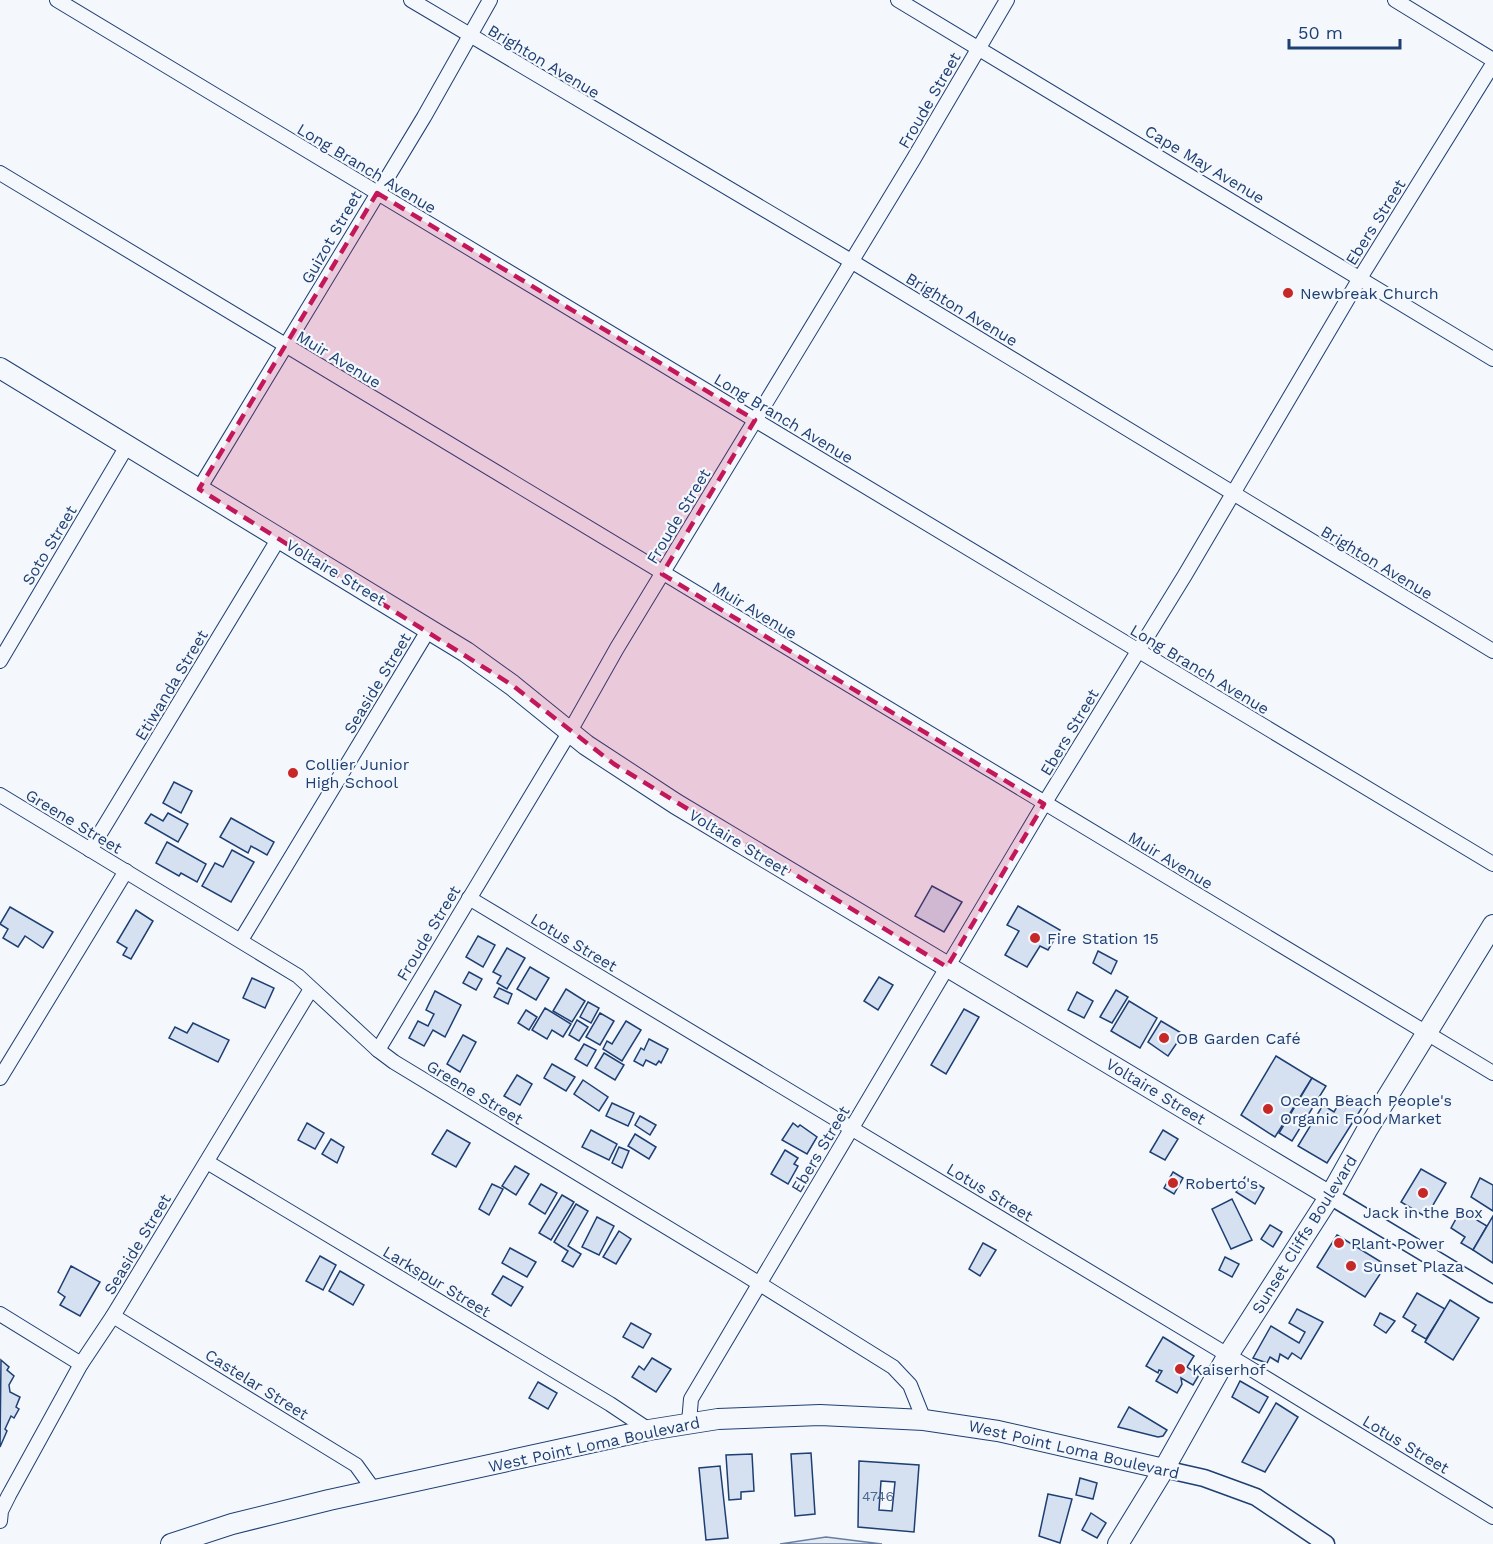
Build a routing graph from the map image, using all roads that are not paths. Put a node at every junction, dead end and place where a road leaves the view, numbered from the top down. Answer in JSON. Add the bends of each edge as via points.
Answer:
{"nodes":[{"id":1,"x":57,"y":0,"type":"edge"},
{"id":2,"x":411,"y":0,"type":"edge"},
{"id":3,"x":490,"y":0,"type":"edge"},
{"id":4,"x":898,"y":0,"type":"edge"},
{"id":5,"x":1007,"y":0,"type":"edge"},
{"id":6,"x":1395,"y":0,"type":"edge"},
{"id":7,"x":469,"y":35,"type":"junction"},
{"id":8,"x":979,"y":48,"type":"junction"},
{"id":9,"x":1493,"y":62,"type":"edge"},
{"id":10,"x":0,"y":173,"type":"edge"},
{"id":11,"x":377,"y":193,"type":"junction"},
{"id":12,"x":851,"y":261,"type":"junction"},
{"id":13,"x":1360,"y":278,"type":"junction"},
{"id":14,"x":286,"y":346,"type":"junction"},
{"id":15,"x":1493,"y":359,"type":"edge"},
{"id":16,"x":0,"y":368,"type":"edge"},
{"id":17,"x":755,"y":420,"type":"junction"},
{"id":18,"x":127,"y":446,"type":"junction"},
{"id":19,"x":199,"y":489,"type":"junction"},
{"id":20,"x":1233,"y":494,"type":"junction"},
{"id":21,"x":279,"y":538,"type":"junction"},
{"id":22,"x":662,"y":574,"type":"junction"},
{"id":23,"x":429,"y":629,"type":"junction"},
{"id":24,"x":1138,"y":651,"type":"junction"},
{"id":25,"x":1493,"y":651,"type":"edge"},
{"id":26,"x":0,"y":661,"type":"edge"},
{"id":27,"x":569,"y":733,"type":"junction"},
{"id":28,"x":0,"y":795,"type":"edge"},
{"id":29,"x":1044,"y":804,"type":"junction"},
{"id":30,"x":90,"y":850,"type":"junction"},
{"id":31,"x":1493,"y":864,"type":"edge"},
{"id":32,"x":126,"y":871,"type":"junction"},
{"id":33,"x":469,"y":898,"type":"junction"},
{"id":34,"x":1493,"y":925,"type":"edge"},
{"id":35,"x":241,"y":940,"type":"junction"},
{"id":36,"x":947,"y":967,"type":"junction"},
{"id":37,"x":311,"y":989,"type":"junction"},
{"id":38,"x":1427,"y":1033,"type":"junction"},
{"id":39,"x":378,"y":1050,"type":"junction"},
{"id":40,"x":1493,"y":1073,"type":"edge"},
{"id":41,"x":0,"y":1078,"type":"edge"},
{"id":42,"x":852,"y":1128,"type":"junction"},
{"id":43,"x":207,"y":1162,"type":"junction"},
{"id":44,"x":1330,"y":1196,"type":"junction"},
{"id":45,"x":759,"y":1283,"type":"junction"},
{"id":46,"x":1493,"y":1294,"type":"edge"},
{"id":47,"x":0,"y":1314,"type":"edge"},
{"id":48,"x":113,"y":1316,"type":"junction"},
{"id":49,"x":1228,"y":1355,"type":"junction"},
{"id":50,"x":81,"y":1364,"type":"junction"},
{"id":51,"x":924,"y":1420,"type":"junction"},
{"id":52,"x":689,"y":1422,"type":"junction"},
{"id":53,"x":649,"y":1430,"type":"junction"},
{"id":54,"x":1164,"y":1469,"type":"junction"},
{"id":55,"x":374,"y":1490,"type":"junction"},
{"id":56,"x":1493,"y":1517,"type":"edge"},
{"id":57,"x":0,"y":1521,"type":"edge"},
{"id":58,"x":171,"y":1544,"type":"edge"},
{"id":59,"x":1118,"y":1544,"type":"edge"},
{"id":60,"x":1326,"y":1544,"type":"edge"}],
"edges":[{"from":1,"to":11,"type":"street","name":"Long Branch Avenue"},
{"from":2,"to":7,"type":"street","name":"Brighton Avenue"},
{"from":3,"to":7,"type":"street","name":"Guizot Street"},
{"from":4,"to":8,"type":"street","name":"Cape May Avenue"},
{"from":5,"to":8,"type":"street","name":"Froude Street"},
{"from":6,"to":9,"type":"street"},
{"from":7,"to":11,"type":"street","name":"Guizot Street"},
{"from":7,"to":12,"type":"street","name":"Brighton Avenue"},
{"from":8,"to":12,"type":"street","name":"Froude Street"},
{"from":8,"to":13,"type":"street","name":"Cape May Avenue"},
{"from":9,"to":13,"type":"street","name":"Ebers Street"},
{"from":10,"to":14,"type":"street","name":"Muir Avenue"},
{"from":11,"to":14,"type":"street","name":"Guizot Street"},
{"from":11,"to":17,"type":"street","name":"Long Branch Avenue"},
{"from":12,"to":17,"type":"street","name":"Froude Street"},
{"from":12,"to":20,"type":"street","name":"Brighton Avenue"},
{"from":13,"to":15,"type":"street","name":"Cape May Avenue"},
{"from":13,"to":20,"type":"street","name":"Ebers Street"},
{"from":14,"to":19,"type":"street","name":"Guizot Street"},
{"from":14,"to":22,"type":"street","name":"Muir Avenue"},
{"from":16,"to":18,"type":"main road","name":"Voltaire Street"},
{"from":17,"to":22,"type":"street","name":"Froude Street"},
{"from":17,"to":24,"type":"street","name":"Long Branch Avenue"},
{"from":18,"to":19,"type":"main road","name":"Voltaire Street"},
{"from":18,"to":26,"type":"street","name":"Soto Street"},
{"from":19,"to":21,"type":"main road","name":"Voltaire Street"},
{"from":20,"to":24,"type":"street","name":"Ebers Street"},
{"from":20,"to":25,"type":"street","name":"Brighton Avenue"},
{"from":21,"to":23,"type":"main road","name":"Voltaire Street"},
{"from":21,"to":30,"type":"street","name":"Etiwanda Street"},
{"from":22,"to":27,"type":"street","name":"Froude Street"},
{"from":22,"to":29,"type":"street","name":"Muir Avenue"},
{"from":23,"to":27,"type":"main road","name":"Voltaire Street","via":[[489,668]]},
{"from":23,"to":35,"type":"street","name":"Seaside Street"},
{"from":24,"to":29,"type":"street","name":"Ebers Street"},
{"from":24,"to":31,"type":"street","name":"Long Branch Avenue"},
{"from":27,"to":33,"type":"street","name":"Froude Street"},
{"from":27,"to":36,"type":"main road","name":"Voltaire Street","via":[[676,804]]},
{"from":28,"to":30,"type":"street","name":"Greene Street"},
{"from":29,"to":36,"type":"street","name":"Ebers Street"},
{"from":29,"to":38,"type":"street","name":"Muir Avenue"},
{"from":30,"to":32,"type":"street","name":"Greene Street"},
{"from":32,"to":35,"type":"street","name":"Greene Street"},
{"from":32,"to":41,"type":"street"},
{"from":33,"to":39,"type":"street","name":"Froude Street"},
{"from":33,"to":42,"type":"street","name":"Lotus Street"},
{"from":34,"to":38,"type":"main road","name":"Sunset Cliffs Boulevard"},
{"from":35,"to":37,"type":"street","name":"Greene Street","via":[[298,976]]},
{"from":36,"to":42,"type":"street","name":"Ebers Street"},
{"from":36,"to":44,"type":"main road","name":"Voltaire Street"},
{"from":37,"to":39,"type":"street","name":"Greene Street"},
{"from":37,"to":43,"type":"street","name":"Seaside Street"},
{"from":38,"to":40,"type":"street","name":"Muir Avenue"},
{"from":38,"to":44,"type":"main road","name":"Sunset Cliffs Boulevard"},
{"from":39,"to":45,"type":"street","name":"Greene Street"},
{"from":42,"to":45,"type":"street","name":"Ebers Street"},
{"from":42,"to":49,"type":"street","name":"Lotus Street"},
{"from":43,"to":48,"type":"street","name":"Seaside Street"},
{"from":43,"to":53,"type":"street","name":"Larkspur Street"},
{"from":44,"to":46,"type":"street","name":"Voltaire Street"},
{"from":44,"to":49,"type":"main road","name":"Sunset Cliffs Boulevard"},
{"from":45,"to":51,"type":"street","name":"Greene Street","via":[[893,1367],[910,1385]]},
{"from":45,"to":52,"type":"street","name":"Ebers Street","via":[[691,1399]]},
{"from":47,"to":50,"type":"street"},
{"from":48,"to":50,"type":"street","name":"Seaside Street"},
{"from":48,"to":55,"type":"street","name":"Castelar Street","via":[[356,1465]]},
{"from":49,"to":54,"type":"main road","name":"Sunset Cliffs Boulevard"},
{"from":49,"to":56,"type":"street","name":"Lotus Street"},
{"from":50,"to":57,"type":"street","name":"Seaside Street","via":[[9,1495]]},
{"from":51,"to":52,"type":"main road","name":"West Point Loma Boulevard","via":[[800,1415]]},
{"from":51,"to":54,"type":"main road","name":"West Point Loma Boulevard","via":[[998,1431]]},
{"from":52,"to":53,"type":"main road","name":"West Point Loma Boulevard"},
{"from":53,"to":55,"type":"main road","name":"West Point Loma Boulevard"},
{"from":54,"to":59,"type":"main road","name":"Sunset Cliffs Boulevard"},
{"from":54,"to":60,"type":"street","name":"West Point Loma Boulevard","via":[[1204,1478],[1256,1497]]},
{"from":55,"to":58,"type":"main road","name":"West Point Loma Boulevard"}]}
